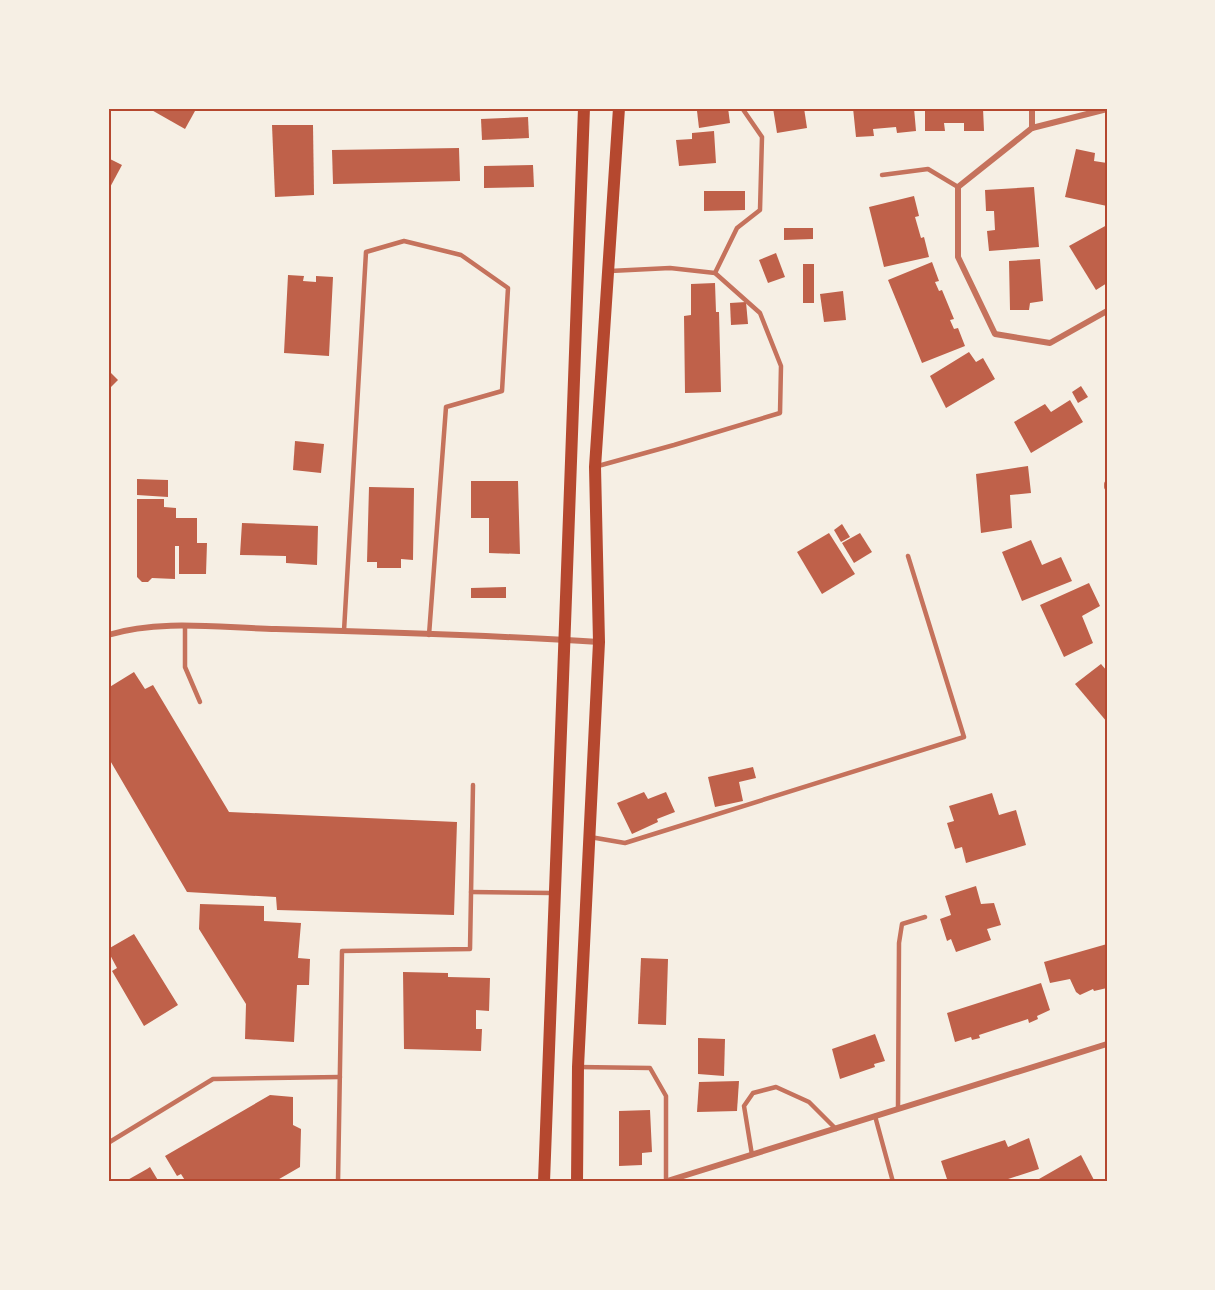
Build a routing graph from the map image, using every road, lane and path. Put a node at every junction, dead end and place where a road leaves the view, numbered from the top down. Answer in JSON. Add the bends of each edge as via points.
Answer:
{"nodes":[{"id":1,"x":584,"y":108,"type":"edge"},
{"id":2,"x":620,"y":108,"type":"edge"},
{"id":3,"x":742,"y":108,"type":"edge"},
{"id":4,"x":1032,"y":108,"type":"edge"},
{"id":5,"x":1107,"y":109,"type":"edge"},
{"id":6,"x":1032,"y":128,"type":"junction"},
{"id":7,"x":882,"y":175,"type":"dead end"},
{"id":8,"x":958,"y":187,"type":"junction"},
{"id":9,"x":608,"y":271,"type":"junction"},
{"id":10,"x":715,"y":273,"type":"junction"},
{"id":11,"x":1107,"y":311,"type":"edge"},
{"id":12,"x":595,"y":467,"type":"junction"},
{"id":13,"x":908,"y":556,"type":"dead end"},
{"id":14,"x":185,"y":627,"type":"junction"},
{"id":15,"x":344,"y":631,"type":"junction"},
{"id":16,"x":108,"y":634,"type":"edge"},
{"id":17,"x":429,"y":635,"type":"junction"},
{"id":18,"x":565,"y":640,"type":"junction"},
{"id":19,"x":599,"y":642,"type":"junction"},
{"id":20,"x":200,"y":702,"type":"dead end"},
{"id":21,"x":473,"y":785,"type":"dead end"},
{"id":22,"x":590,"y":837,"type":"junction"},
{"id":23,"x":471,"y":892,"type":"junction"},
{"id":24,"x":553,"y":893,"type":"junction"},
{"id":25,"x":925,"y":917,"type":"dead end"},
{"id":26,"x":1107,"y":1044,"type":"edge"},
{"id":27,"x":578,"y":1067,"type":"junction"},
{"id":28,"x":340,"y":1077,"type":"junction"},
{"id":29,"x":898,"y":1109,"type":"junction"},
{"id":30,"x":875,"y":1116,"type":"junction"},
{"id":31,"x":836,"y":1129,"type":"junction"},
{"id":32,"x":108,"y":1143,"type":"edge"},
{"id":33,"x":752,"y":1155,"type":"junction"},
{"id":34,"x":339,"y":1182,"type":"edge"},
{"id":35,"x":544,"y":1182,"type":"edge"},
{"id":36,"x":577,"y":1182,"type":"edge"},
{"id":37,"x":665,"y":1182,"type":"edge"},
{"id":38,"x":893,"y":1182,"type":"edge"}],
"edges":[{"from":1,"to":18,"type":"main road"},
{"from":2,"to":9,"type":"main road"},
{"from":3,"to":10,"type":"lane","via":[[762,136],[760,210],[737,228]]},
{"from":4,"to":6,"type":"street"},
{"from":5,"to":6,"type":"street"},
{"from":6,"to":8,"type":"street"},
{"from":7,"to":8,"type":"lane","via":[[928,169]]},
{"from":8,"to":11,"type":"street","via":[[958,257],[995,334],[1050,343]]},
{"from":9,"to":10,"type":"lane","via":[[670,268]]},
{"from":9,"to":12,"type":"main road"},
{"from":10,"to":12,"type":"lane","via":[[760,313],[781,366],[780,413]]},
{"from":12,"to":19,"type":"main road"},
{"from":13,"to":22,"type":"lane","via":[[964,737],[625,843]]},
{"from":14,"to":15,"type":"street"},
{"from":14,"to":16,"type":"street","via":[[149,627]]},
{"from":14,"to":20,"type":"lane","via":[[185,667]]},
{"from":15,"to":17,"type":"street"},
{"from":15,"to":17,"type":"lane","via":[[366,252],[404,241],[461,255],[508,288],[502,391],[446,407]]},
{"from":17,"to":18,"type":"street"},
{"from":18,"to":19,"type":"street"},
{"from":18,"to":24,"type":"main road"},
{"from":19,"to":22,"type":"main road"},
{"from":21,"to":23,"type":"lane"},
{"from":22,"to":27,"type":"main road"},
{"from":23,"to":24,"type":"lane"},
{"from":23,"to":28,"type":"lane","via":[[470,949],[342,951]]},
{"from":24,"to":35,"type":"main road"},
{"from":25,"to":29,"type":"lane","via":[[902,924],[899,943]]},
{"from":26,"to":29,"type":"street"},
{"from":27,"to":36,"type":"main road"},
{"from":27,"to":37,"type":"lane","via":[[650,1068],[666,1096]]},
{"from":28,"to":32,"type":"lane","via":[[213,1079]]},
{"from":28,"to":34,"type":"lane"},
{"from":29,"to":30,"type":"street"},
{"from":30,"to":31,"type":"street"},
{"from":30,"to":38,"type":"lane"},
{"from":31,"to":33,"type":"street"},
{"from":31,"to":33,"type":"lane","via":[[809,1102],[776,1087],[753,1093],[744,1106]]},
{"from":33,"to":37,"type":"street"}]}
